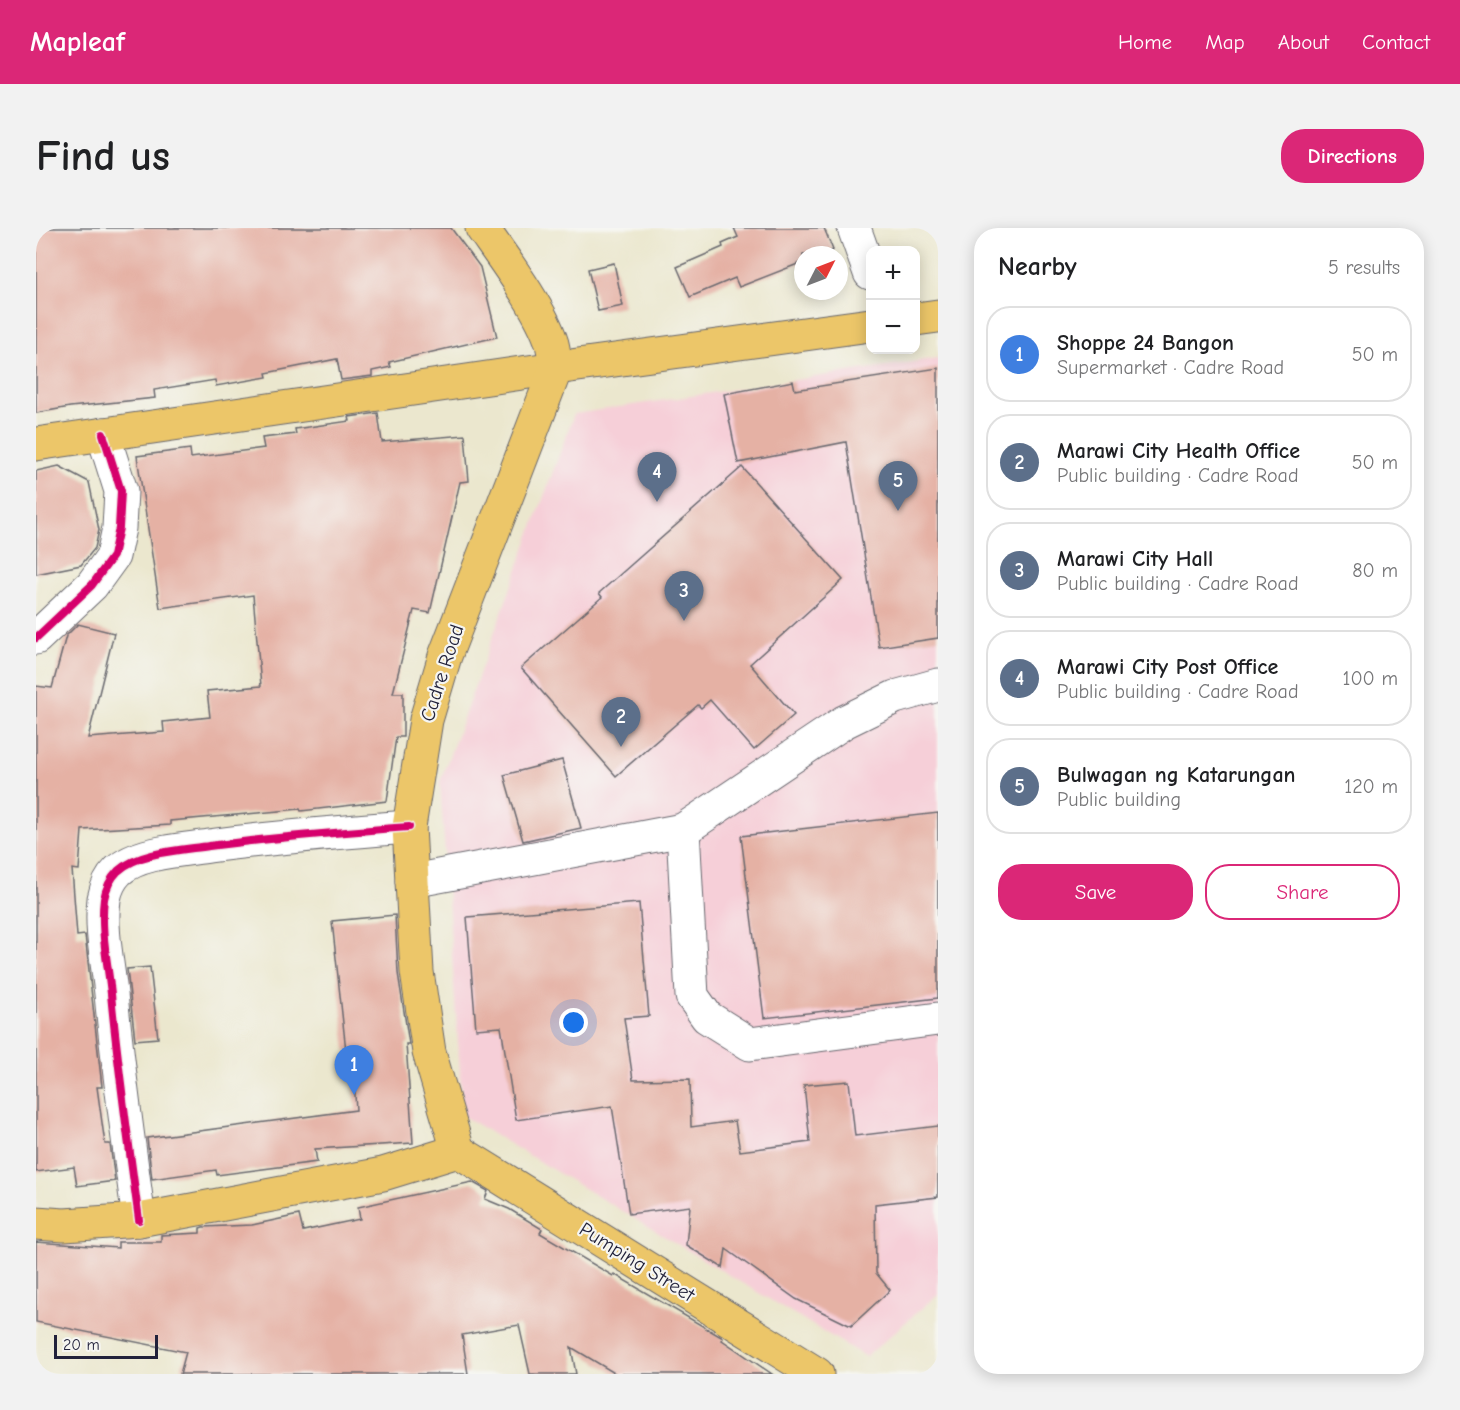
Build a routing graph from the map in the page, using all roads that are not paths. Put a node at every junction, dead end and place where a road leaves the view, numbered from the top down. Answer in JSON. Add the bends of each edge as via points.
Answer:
{"nodes":[{"id":1,"x":482,"y":228,"type":"edge"},
{"id":2,"x":854,"y":228,"type":"edge"},
{"id":3,"x":866,"y":262,"type":"edge"},
{"id":4,"x":938,"y":316,"type":"edge"},
{"id":5,"x":920,"y":318,"type":"edge"},
{"id":6,"x":866,"y":326,"type":"edge"},
{"id":7,"x":556,"y":368,"type":"junction"},
{"id":8,"x":103,"y":434,"type":"junction"},
{"id":9,"x":36,"y":444,"type":"edge"},
{"id":10,"x":36,"y":638,"type":"edge"},
{"id":11,"x":938,"y":685,"type":"edge"},
{"id":12,"x":409,"y":827,"type":"junction"},
{"id":13,"x":683,"y":830,"type":"junction"},
{"id":14,"x":412,"y":881,"type":"junction"},
{"id":15,"x":938,"y":1018,"type":"edge"},
{"id":16,"x":458,"y":1151,"type":"junction"},
{"id":17,"x":139,"y":1220,"type":"junction"},
{"id":18,"x":36,"y":1223,"type":"edge"},
{"id":19,"x":817,"y":1374,"type":"edge"}],
"edges":[{"from":1,"to":7,"type":"main road","via":[[540,319],[552,344]]},
{"from":2,"to":3,"type":"street"},
{"from":4,"to":5,"type":"main road"},
{"from":6,"to":7,"type":"main road"},
{"from":7,"to":8,"type":"main road"},
{"from":7,"to":12,"type":"main road","name":"Cadre Road","via":[[445,656],[426,720]]},
{"from":8,"to":9,"type":"main road"},
{"from":8,"to":10,"type":"street","via":[[121,491],[113,556],[92,585]]},
{"from":11,"to":13,"type":"street","via":[[895,697],[844,722]]},
{"from":12,"to":14,"type":"main road","name":"Cadre Road"},
{"from":12,"to":17,"type":"street","via":[[283,836],[164,853],[134,861],[112,878],[104,901],[105,933]]},
{"from":13,"to":14,"type":"street"},
{"from":13,"to":15,"type":"street","via":[[692,996],[707,1017],[750,1044]]},
{"from":14,"to":16,"type":"main road","name":"Cadre Road","via":[[417,972],[429,1052]]},
{"from":16,"to":17,"type":"main road","via":[[383,1174]]},
{"from":16,"to":19,"type":"main road","name":"Pumping Street"},
{"from":17,"to":18,"type":"main road","via":[[64,1226]]}]}
